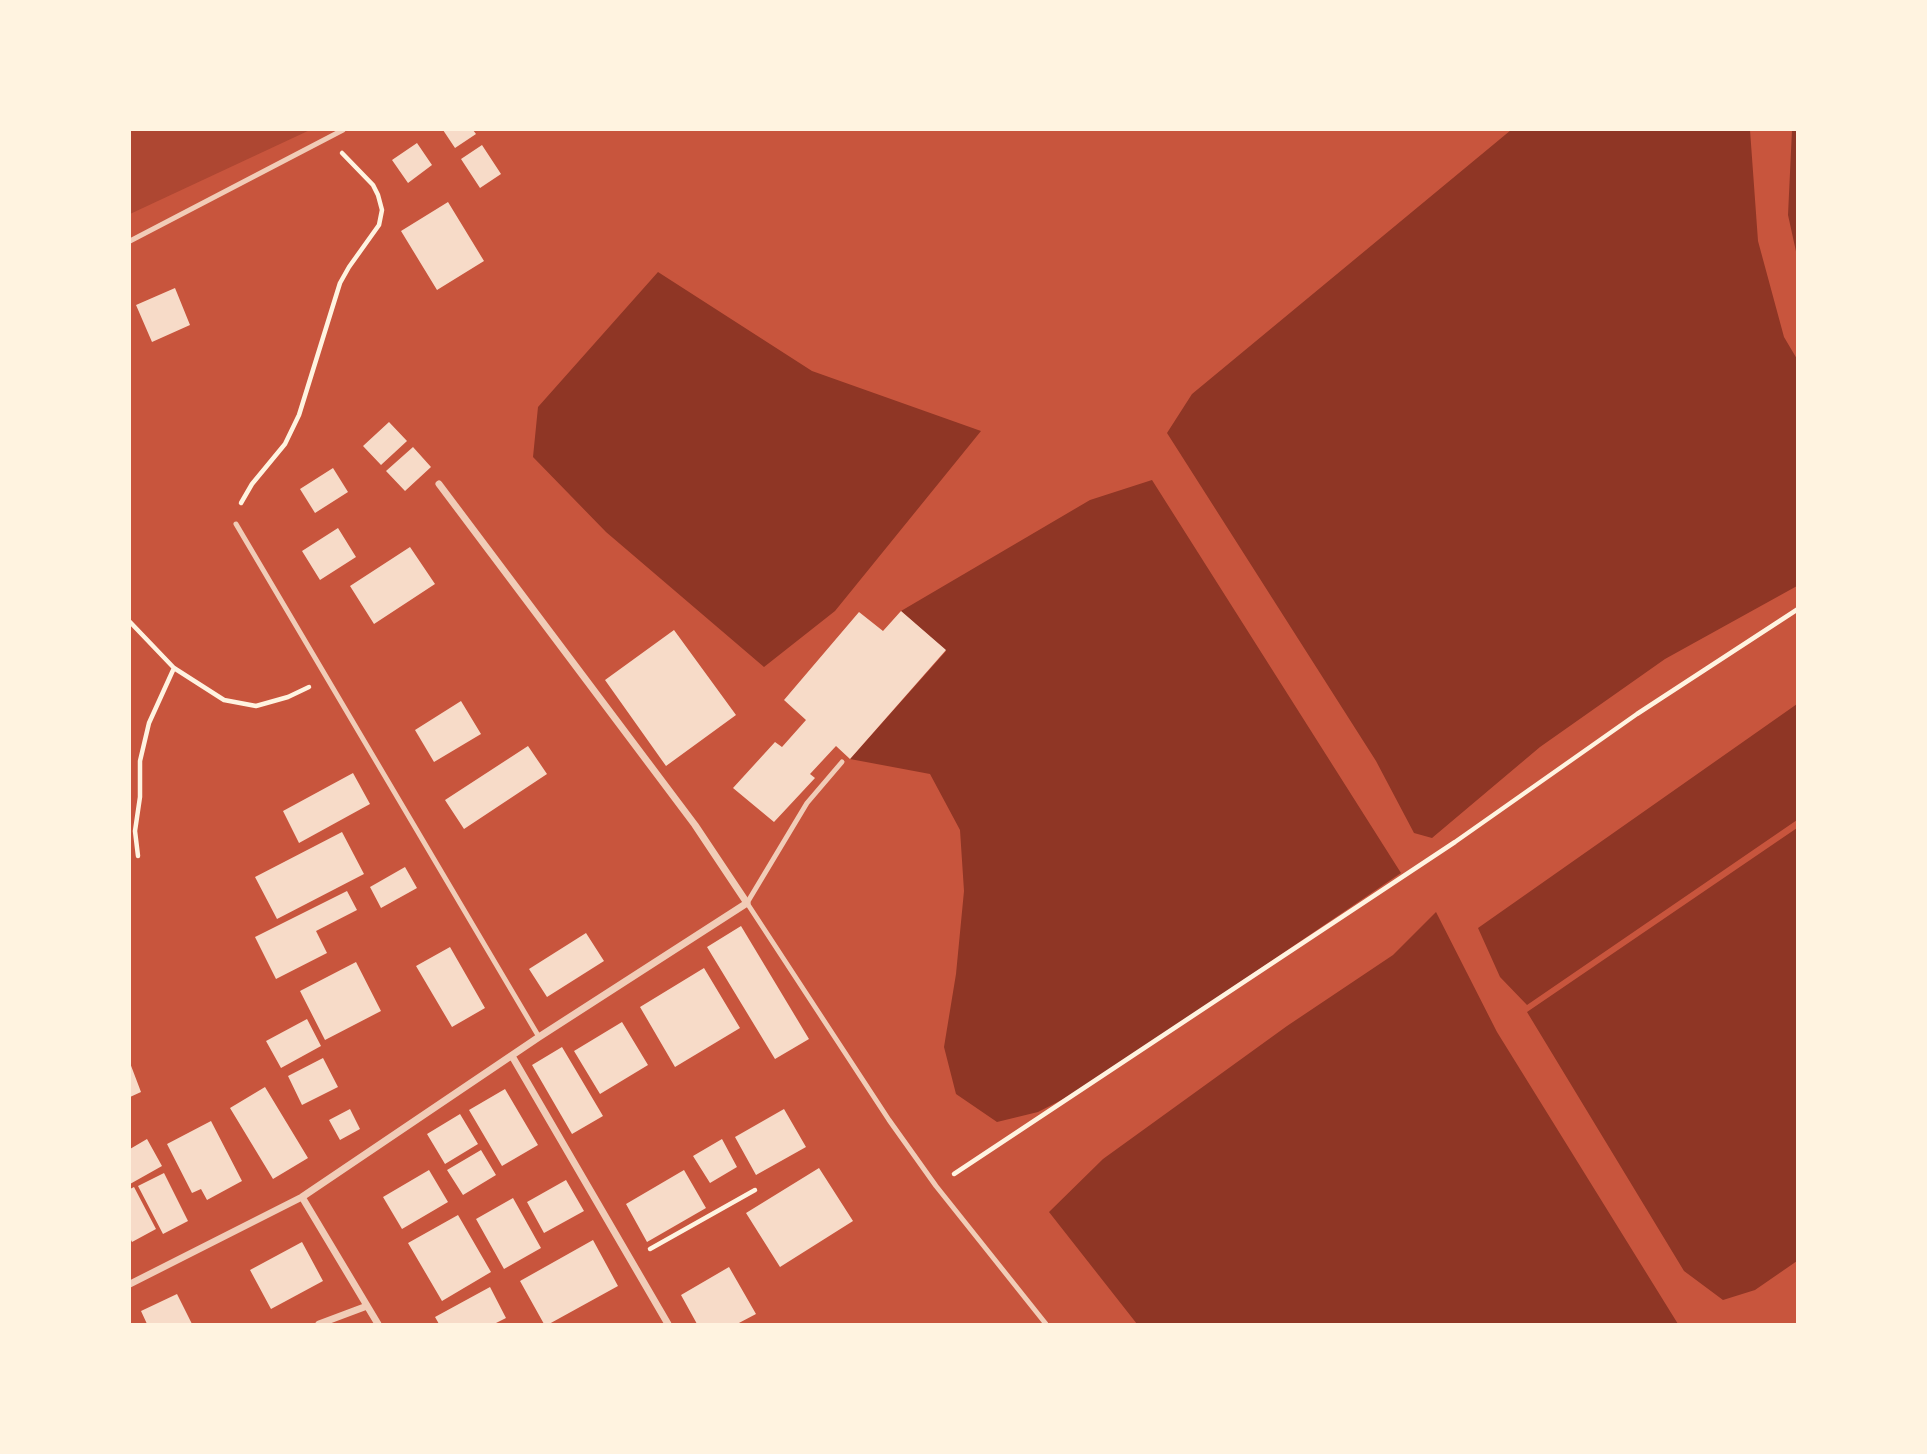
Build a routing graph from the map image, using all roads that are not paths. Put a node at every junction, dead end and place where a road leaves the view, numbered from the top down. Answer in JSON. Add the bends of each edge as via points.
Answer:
{"nodes":[{"id":1,"x":343,"y":130,"type":"edge"},
{"id":2,"x":130,"y":241,"type":"edge"},
{"id":3,"x":439,"y":484,"type":"dead end"},
{"id":4,"x":236,"y":524,"type":"road end"},
{"id":5,"x":842,"y":762,"type":"dead end"},
{"id":6,"x":747,"y":903,"type":"junction"},
{"id":7,"x":540,"y":1037,"type":"junction"},
{"id":8,"x":512,"y":1056,"type":"junction"},
{"id":9,"x":302,"y":1197,"type":"junction"},
{"id":10,"x":130,"y":1284,"type":"edge"},
{"id":11,"x":367,"y":1306,"type":"junction"},
{"id":12,"x":319,"y":1325,"type":"edge"},
{"id":13,"x":378,"y":1325,"type":"edge"},
{"id":14,"x":668,"y":1325,"type":"edge"},
{"id":15,"x":1046,"y":1325,"type":"edge"}],
"edges":[{"from":1,"to":2,"type":"lane"},
{"from":3,"to":6,"type":"street","via":[[695,825]]},
{"from":4,"to":7,"type":"lane"},
{"from":5,"to":6,"type":"lane","via":[[800,813]]},
{"from":6,"to":7,"type":"street"},
{"from":6,"to":15,"type":"lane","via":[[889,1120]]},
{"from":7,"to":8,"type":"street"},
{"from":8,"to":9,"type":"street"},
{"from":8,"to":14,"type":"street"},
{"from":9,"to":10,"type":"street"},
{"from":9,"to":11,"type":"street"},
{"from":11,"to":12,"type":"street"},
{"from":11,"to":13,"type":"street"}]}
